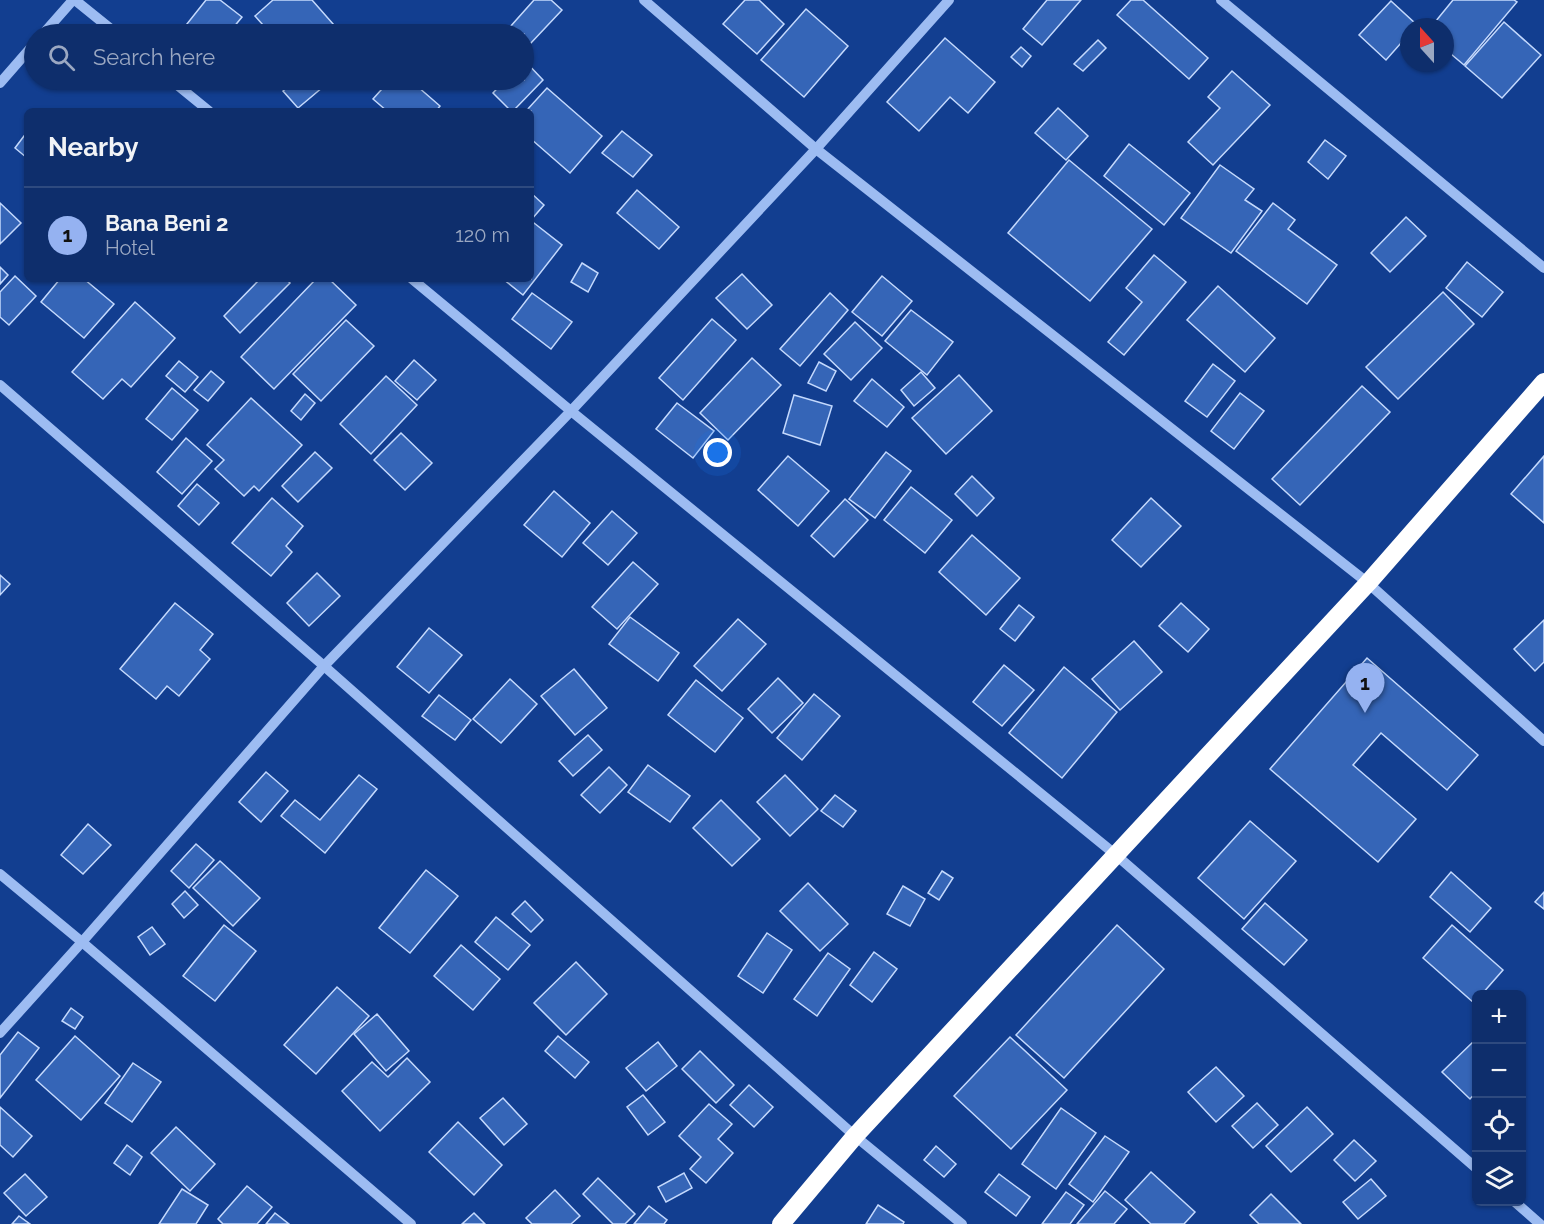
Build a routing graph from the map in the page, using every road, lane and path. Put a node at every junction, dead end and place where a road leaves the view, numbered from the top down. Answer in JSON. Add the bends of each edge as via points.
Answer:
{"nodes":[{"id":1,"x":74,"y":0,"type":"edge"},
{"id":2,"x":644,"y":0,"type":"edge"},
{"id":3,"x":950,"y":0,"type":"edge"},
{"id":4,"x":1221,"y":0,"type":"edge"},
{"id":5,"x":52,"y":24,"type":"edge"},
{"id":6,"x":104,"y":24,"type":"edge"},
{"id":7,"x":24,"y":55,"type":"edge"},
{"id":8,"x":0,"y":83,"type":"edge"},
{"id":9,"x":183,"y":90,"type":"edge"},
{"id":10,"x":205,"y":108,"type":"edge"},
{"id":11,"x":816,"y":149,"type":"junction"},
{"id":12,"x":1544,"y":268,"type":"edge"},
{"id":13,"x":416,"y":282,"type":"edge"},
{"id":14,"x":1544,"y":382,"type":"edge"},
{"id":15,"x":0,"y":386,"type":"edge"},
{"id":16,"x":571,"y":411,"type":"junction"},
{"id":17,"x":1368,"y":583,"type":"junction"},
{"id":18,"x":324,"y":666,"type":"junction"},
{"id":19,"x":1544,"y":741,"type":"edge"},
{"id":20,"x":1116,"y":855,"type":"junction"},
{"id":21,"x":0,"y":874,"type":"edge"},
{"id":22,"x":82,"y":942,"type":"junction"},
{"id":23,"x":0,"y":1033,"type":"edge"},
{"id":24,"x":855,"y":1136,"type":"junction"},
{"id":25,"x":1472,"y":1165,"type":"edge"},
{"id":26,"x":1520,"y":1206,"type":"edge"},
{"id":27,"x":411,"y":1224,"type":"edge"},
{"id":28,"x":781,"y":1224,"type":"edge"},
{"id":29,"x":962,"y":1224,"type":"edge"},
{"id":30,"x":1540,"y":1224,"type":"edge"}],
"edges":[{"from":1,"to":5,"type":"street"},
{"from":1,"to":6,"type":"street"},
{"from":2,"to":11,"type":"street"},
{"from":3,"to":11,"type":"street"},
{"from":4,"to":12,"type":"street"},
{"from":7,"to":8,"type":"street"},
{"from":9,"to":10,"type":"street"},
{"from":11,"to":16,"type":"street"},
{"from":11,"to":17,"type":"street"},
{"from":13,"to":16,"type":"street"},
{"from":14,"to":17,"type":"highway"},
{"from":15,"to":18,"type":"street"},
{"from":16,"to":18,"type":"street"},
{"from":16,"to":20,"type":"street"},
{"from":17,"to":19,"type":"street"},
{"from":17,"to":20,"type":"highway"},
{"from":18,"to":22,"type":"street"},
{"from":18,"to":24,"type":"street"},
{"from":20,"to":24,"type":"highway"},
{"from":20,"to":25,"type":"street"},
{"from":21,"to":22,"type":"street"},
{"from":22,"to":23,"type":"street"},
{"from":22,"to":27,"type":"street"},
{"from":24,"to":28,"type":"highway"},
{"from":24,"to":29,"type":"street"},
{"from":26,"to":30,"type":"street"}]}
